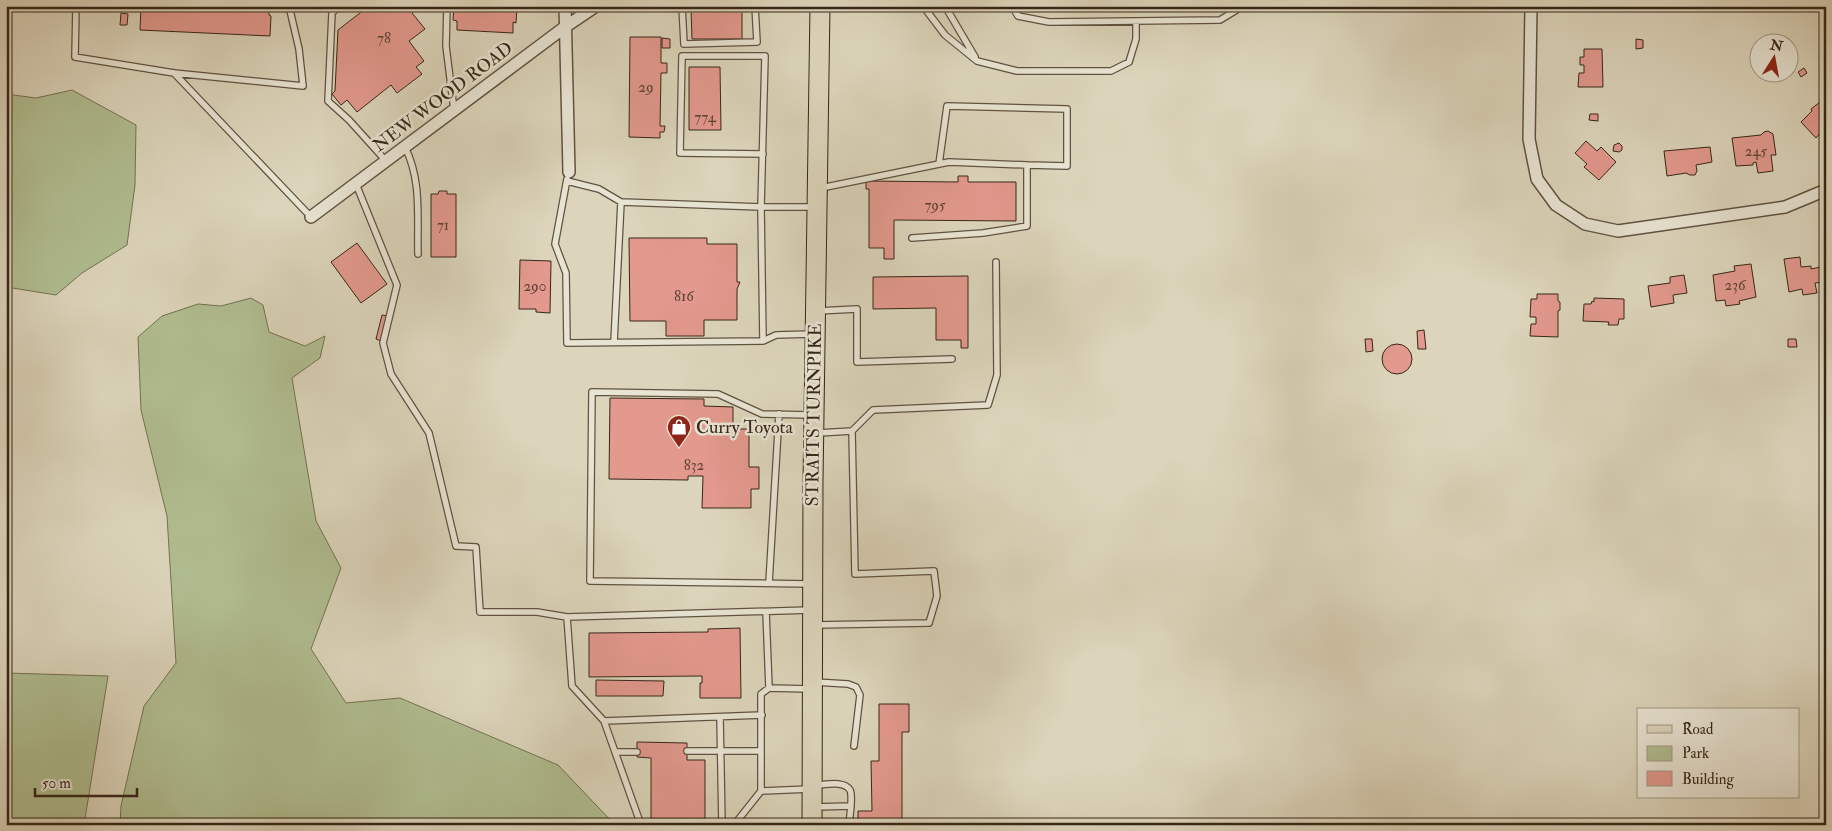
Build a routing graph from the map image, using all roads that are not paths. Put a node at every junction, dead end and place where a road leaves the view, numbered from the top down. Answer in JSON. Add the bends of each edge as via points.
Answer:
{"nodes":[{"id":1,"x":76,"y":6,"type":"edge"},
{"id":2,"x":289,"y":6,"type":"edge"},
{"id":3,"x":339,"y":6,"type":"edge"},
{"id":4,"x":447,"y":6,"type":"edge"},
{"id":5,"x":565,"y":6,"type":"edge"},
{"id":6,"x":596,"y":6,"type":"edge"},
{"id":7,"x":682,"y":6,"type":"edge"},
{"id":8,"x":755,"y":6,"type":"edge"},
{"id":9,"x":820,"y":6,"type":"edge"},
{"id":10,"x":923,"y":6,"type":"edge"},
{"id":11,"x":945,"y":6,"type":"edge"},
{"id":12,"x":1012,"y":6,"type":"edge"},
{"id":13,"x":1243,"y":6,"type":"edge"},
{"id":14,"x":1531,"y":6,"type":"edge"},
{"id":15,"x":1136,"y":22,"type":"junction"},
{"id":16,"x":566,"y":26,"type":"junction"},
{"id":17,"x":977,"y":61,"type":"junction"},
{"id":18,"x":174,"y":73,"type":"junction"},
{"id":19,"x":454,"y":110,"type":"junction"},
{"id":20,"x":405,"y":147,"type":"junction"},
{"id":21,"x":763,"y":154,"type":"junction"},
{"id":22,"x":386,"y":161,"type":"junction"},
{"id":23,"x":939,"y":164,"type":"junction"},
{"id":24,"x":1027,"y":165,"type":"junction"},
{"id":25,"x":568,"y":176,"type":"junction"},
{"id":26,"x":356,"y":184,"type":"junction"},
{"id":27,"x":1826,"y":190,"type":"edge"},
{"id":28,"x":817,"y":198,"type":"junction"},
{"id":29,"x":621,"y":202,"type":"junction"},
{"id":30,"x":761,"y":207,"type":"junction"},
{"id":31,"x":311,"y":217,"type":"joint"},
{"id":32,"x":912,"y":238,"type":"dead end"},
{"id":33,"x":418,"y":254,"type":"dead end"},
{"id":34,"x":996,"y":262,"type":"dead end"},
{"id":35,"x":815,"y":311,"type":"junction"},
{"id":36,"x":815,"y":334,"type":"junction"},
{"id":37,"x":763,"y":341,"type":"junction"},
{"id":38,"x":614,"y":342,"type":"junction"},
{"id":39,"x":952,"y":359,"type":"dead end"},
{"id":40,"x":779,"y":414,"type":"junction"},
{"id":41,"x":814,"y":424,"type":"junction"},
{"id":42,"x":852,"y":431,"type":"junction"},
{"id":43,"x":769,"y":583,"type":"junction"},
{"id":44,"x":812,"y":584,"type":"junction"},
{"id":45,"x":766,"y":612,"type":"junction"},
{"id":46,"x":567,"y":617,"type":"junction"},
{"id":47,"x":812,"y":617,"type":"junction"},
{"id":48,"x":812,"y":686,"type":"junction"},
{"id":49,"x":770,"y":688,"type":"junction"},
{"id":50,"x":762,"y":715,"type":"junction"},
{"id":51,"x":720,"y":717,"type":"junction"},
{"id":52,"x":604,"y":721,"type":"junction"},
{"id":53,"x":854,"y":746,"type":"dead end"},
{"id":54,"x":687,"y":751,"type":"dead end"},
{"id":55,"x":722,"y":751,"type":"junction"},
{"id":56,"x":761,"y":751,"type":"junction"},
{"id":57,"x":615,"y":752,"type":"junction"},
{"id":58,"x":637,"y":752,"type":"dead end"},
{"id":59,"x":761,"y":791,"type":"junction"},
{"id":60,"x":812,"y":802,"type":"edge"},
{"id":61,"x":851,"y":806,"type":"junction"},
{"id":62,"x":641,"y":825,"type":"edge"},
{"id":63,"x":722,"y":825,"type":"edge"},
{"id":64,"x":734,"y":825,"type":"edge"},
{"id":65,"x":849,"y":825,"type":"edge"}],
"edges":[{"from":1,"to":18,"type":"lane","via":[[76,57]]},
{"from":2,"to":18,"type":"lane","via":[[299,49],[302,86]]},
{"from":3,"to":22,"type":"lane","via":[[332,13],[328,101],[350,120]]},
{"from":4,"to":19,"type":"lane","via":[[446,46]]},
{"from":5,"to":16,"type":"street"},
{"from":6,"to":16,"type":"street","name":"NEW WOOD ROAD"},
{"from":7,"to":8,"type":"lane","via":[[684,44],[757,42]]},
{"from":9,"to":28,"type":"main road","name":"STRAITS TURNPIKE"},
{"from":10,"to":17,"type":"lane","via":[[945,35]]},
{"from":11,"to":17,"type":"lane"},
{"from":12,"to":15,"type":"lane","via":[[1018,16],[1049,22]]},
{"from":13,"to":15,"type":"lane","via":[[1220,20]]},
{"from":14,"to":27,"type":"street","via":[[1530,139],[1537,179],[1556,205],[1585,224],[1618,231],[1785,207]]},
{"from":15,"to":17,"type":"lane","via":[[1136,39],[1129,62],[1111,71],[1017,71]]},
{"from":16,"to":19,"type":"street","name":"NEW WOOD ROAD"},
{"from":16,"to":25,"type":"street"},
{"from":18,"to":31,"type":"lane"},
{"from":19,"to":20,"type":"street","name":"NEW WOOD ROAD"},
{"from":20,"to":22,"type":"street","name":"NEW WOOD ROAD"},
{"from":20,"to":33,"type":"lane","via":[[417,181]]},
{"from":21,"to":21,"type":"lane","via":[[765,56],[682,56],[680,153]]},
{"from":21,"to":30,"type":"lane"},
{"from":22,"to":26,"type":"street","name":"NEW WOOD ROAD"},
{"from":23,"to":24,"type":"lane"},
{"from":23,"to":24,"type":"lane","via":[[948,106],[1067,109],[1067,166]]},
{"from":23,"to":28,"type":"lane"},
{"from":24,"to":32,"type":"lane","via":[[1027,226]]},
{"from":25,"to":29,"type":"lane"},
{"from":25,"to":38,"type":"lane","via":[[555,244],[566,273],[567,343]]},
{"from":26,"to":31,"type":"street","name":"NEW WOOD ROAD"},
{"from":26,"to":46,"type":"lane","via":[[397,285],[383,343],[391,374],[430,433],[456,546],[476,548],[480,612],[537,612]]},
{"from":28,"to":30,"type":"lane"},
{"from":28,"to":35,"type":"main road","name":"STRAITS TURNPIKE"},
{"from":29,"to":30,"type":"lane"},
{"from":29,"to":38,"type":"lane"},
{"from":30,"to":37,"type":"lane"},
{"from":34,"to":42,"type":"lane","via":[[997,376],[988,405],[873,410]]},
{"from":35,"to":36,"type":"main road","name":"STRAITS TURNPIKE"},
{"from":35,"to":39,"type":"lane","via":[[857,309],[857,362]]},
{"from":36,"to":37,"type":"lane","via":[[776,335]]},
{"from":36,"to":41,"type":"main road","name":"STRAITS TURNPIKE"},
{"from":37,"to":38,"type":"lane"},
{"from":40,"to":41,"type":"lane"},
{"from":40,"to":43,"type":"lane"},
{"from":40,"to":43,"type":"lane","via":[[762,414],[718,394],[592,392],[590,581]]},
{"from":41,"to":42,"type":"lane"},
{"from":41,"to":44,"type":"main road","name":"STRAITS TURNPIKE"},
{"from":42,"to":47,"type":"lane","via":[[856,574],[934,570],[936,596],[929,623]]},
{"from":43,"to":44,"type":"lane"},
{"from":44,"to":47,"type":"main road","name":"STRAITS TURNPIKE"},
{"from":45,"to":46,"type":"lane"},
{"from":45,"to":47,"type":"lane"},
{"from":45,"to":49,"type":"lane"},
{"from":46,"to":52,"type":"lane","via":[[572,686]]},
{"from":47,"to":48,"type":"main road","name":"STRAITS TURNPIKE"},
{"from":48,"to":49,"type":"lane"},
{"from":48,"to":53,"type":"lane","via":[[856,686],[860,695]]},
{"from":48,"to":60,"type":"main road","name":"STRAITS TURNPIKE"},
{"from":49,"to":50,"type":"lane","via":[[761,694]]},
{"from":50,"to":51,"type":"lane"},
{"from":50,"to":56,"type":"lane"},
{"from":51,"to":52,"type":"lane"},
{"from":51,"to":55,"type":"lane"},
{"from":52,"to":57,"type":"lane"},
{"from":54,"to":55,"type":"lane"},
{"from":55,"to":56,"type":"lane"},
{"from":55,"to":63,"type":"lane"},
{"from":56,"to":59,"type":"lane"},
{"from":57,"to":58,"type":"lane"},
{"from":57,"to":62,"type":"lane"},
{"from":59,"to":60,"type":"lane"},
{"from":59,"to":64,"type":"lane"},
{"from":60,"to":61,"type":"lane"},
{"from":60,"to":61,"type":"lane","via":[[841,784],[851,792]]},
{"from":61,"to":65,"type":"lane"}]}
